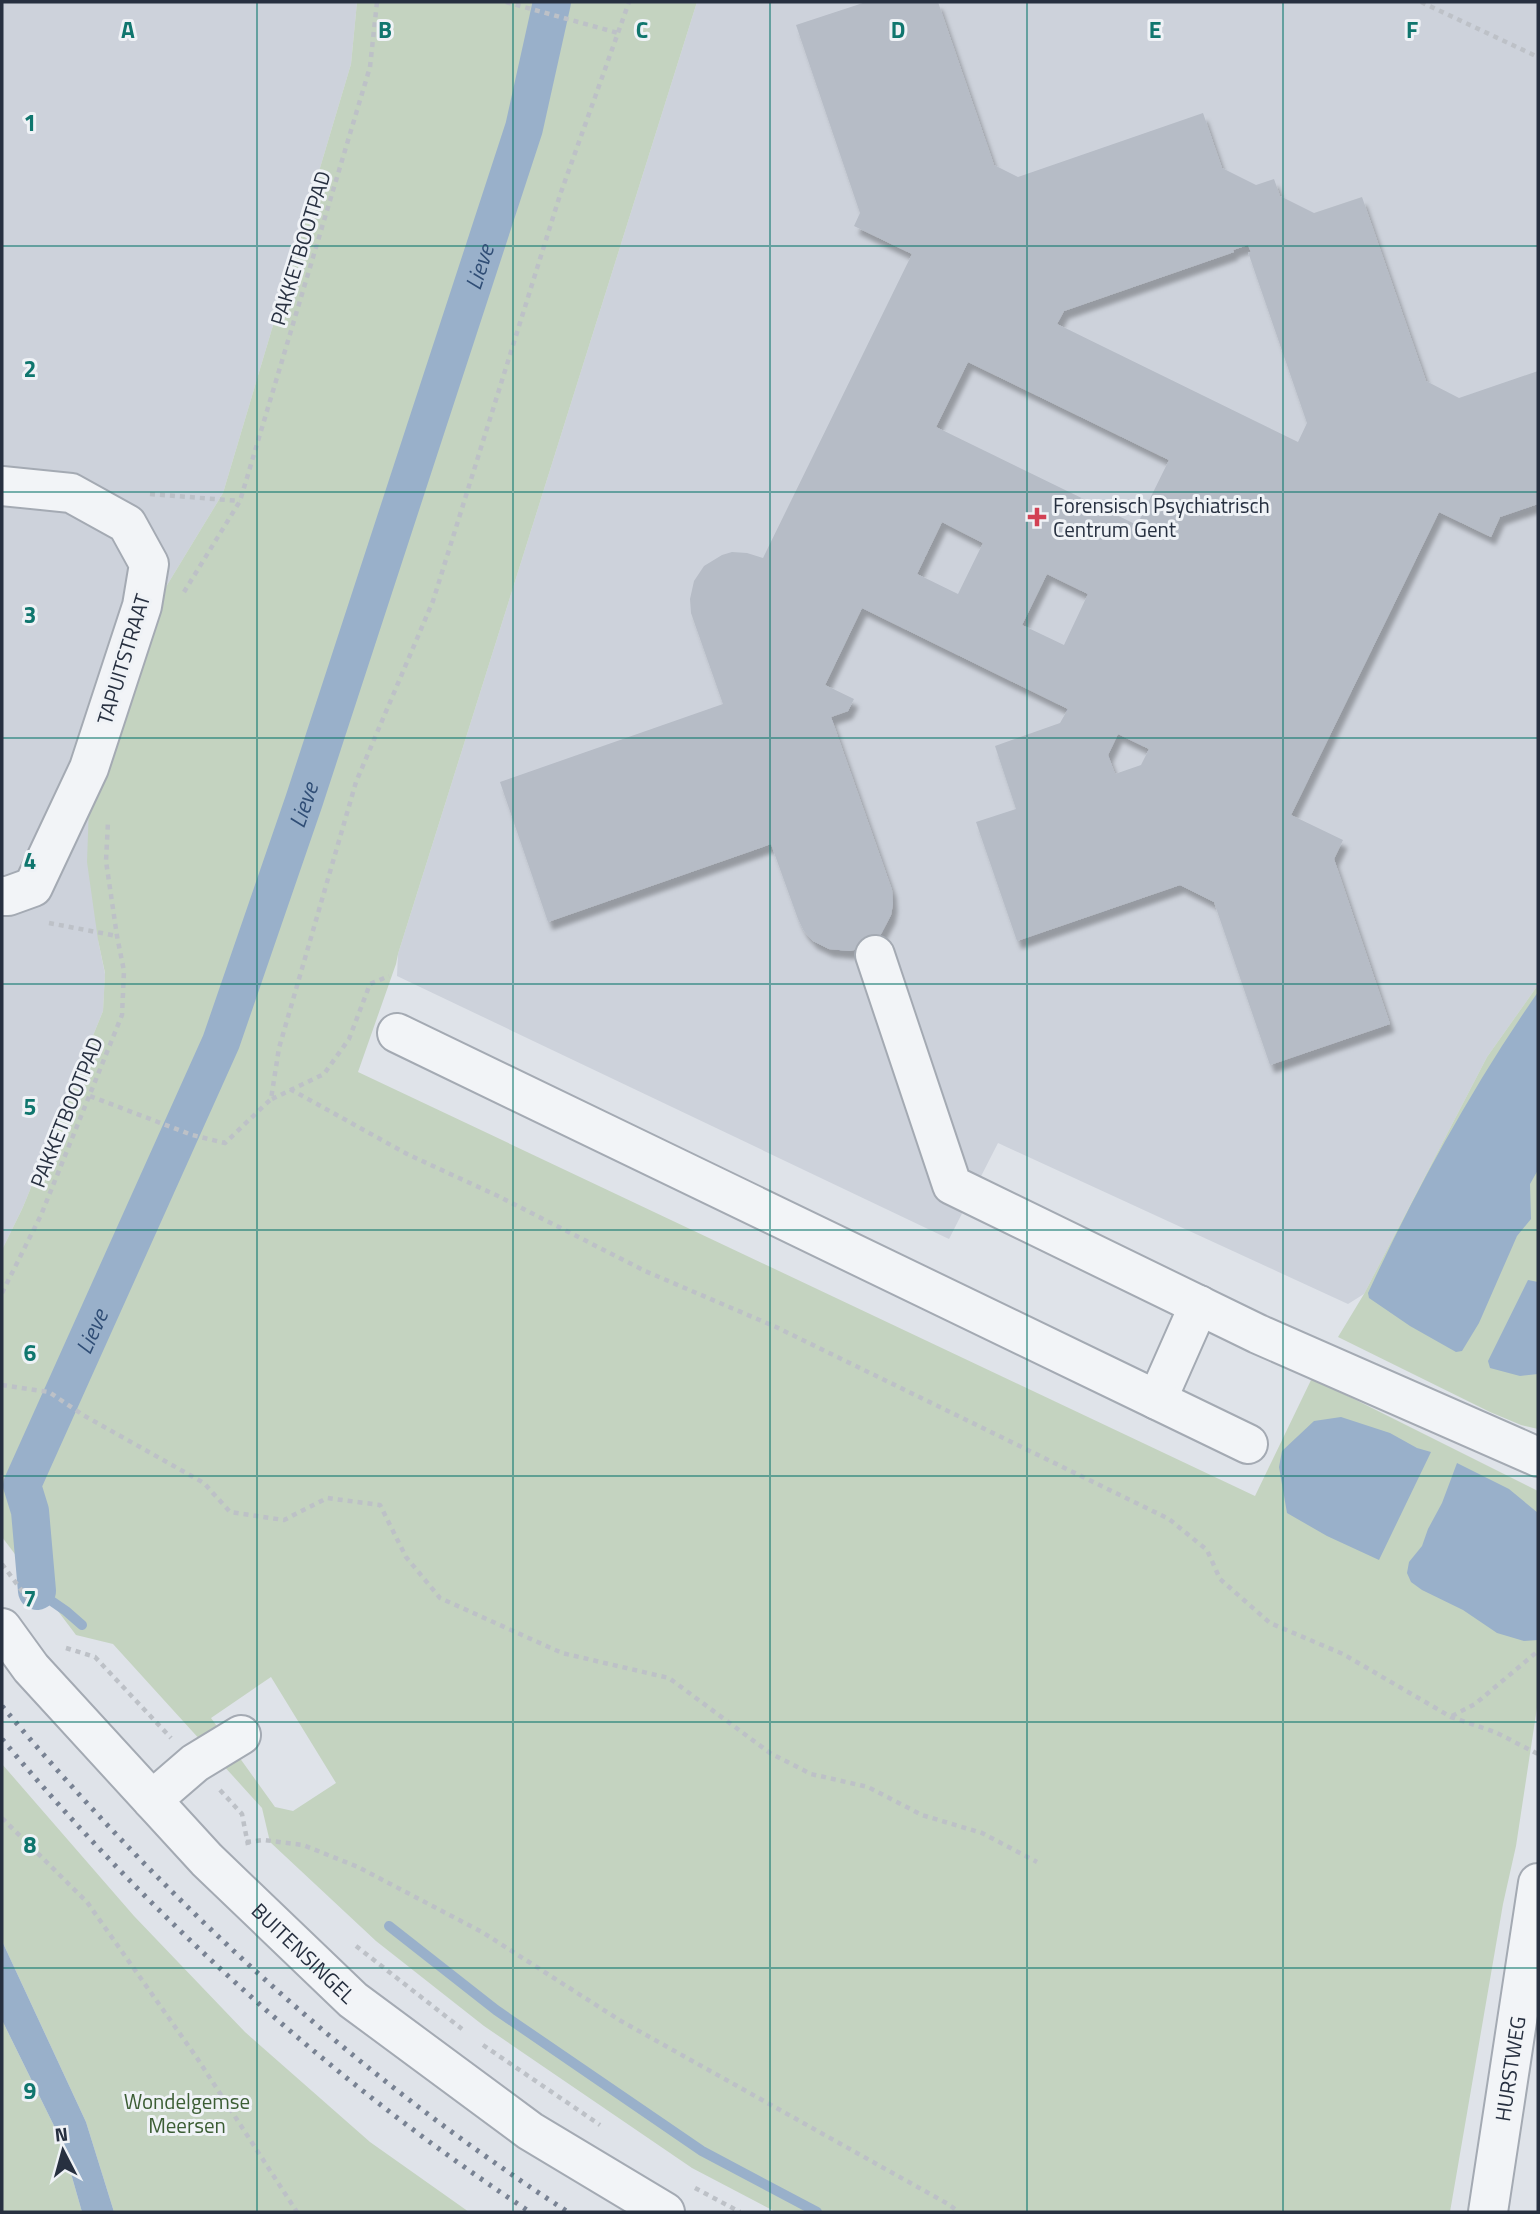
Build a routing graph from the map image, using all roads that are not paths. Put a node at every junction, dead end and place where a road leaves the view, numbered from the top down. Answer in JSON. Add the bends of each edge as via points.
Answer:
{"nodes":[{"id":1,"x":2,"y":486,"type":"edge"},
{"id":2,"x":12,"y":894,"type":"edge"},
{"id":3,"x":875,"y":955,"type":"dead end"},
{"id":4,"x":397,"y":1033,"type":"dead end"},
{"id":5,"x":1199,"y":1305,"type":"junction"},
{"id":6,"x":1157,"y":1400,"type":"junction"},
{"id":7,"x":1248,"y":1444,"type":"dead end"},
{"id":8,"x":1538,"y":1457,"type":"edge"},
{"id":9,"x":2,"y":1628,"type":"edge"},
{"id":10,"x":242,"y":1735,"type":"dead end"},
{"id":11,"x":152,"y":1800,"type":"junction"},
{"id":12,"x":1538,"y":1883,"type":"edge"},
{"id":13,"x":674,"y":2197,"type":"edge"},
{"id":14,"x":1488,"y":2212,"type":"edge"}],
"edges":[{"from":1,"to":2,"type":"street","name":"TAPUITSTRAAT","via":[[71,493],[127,524],[149,564],[142,606],[89,768],[33,887]]},
{"from":3,"to":5,"type":"street","via":[[952,1185]]},
{"from":4,"to":6,"type":"street"},
{"from":5,"to":6,"type":"street"},
{"from":5,"to":8,"type":"street"},
{"from":6,"to":7,"type":"street"},
{"from":9,"to":11,"type":"street","name":"BUITENSINGEL","via":[[31,1668]]},
{"from":10,"to":11,"type":"street","via":[[195,1763]]},
{"from":11,"to":13,"type":"street","name":"BUITENSINGEL","via":[[207,1860],[354,2000],[530,2131]]},
{"from":12,"to":14,"type":"street","name":"HURSTWEG"}]}
